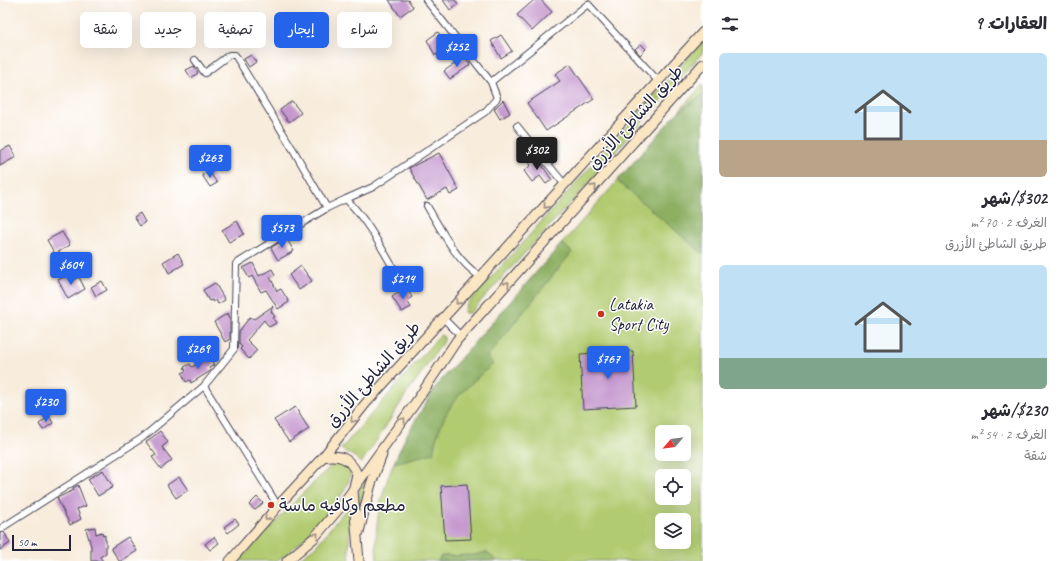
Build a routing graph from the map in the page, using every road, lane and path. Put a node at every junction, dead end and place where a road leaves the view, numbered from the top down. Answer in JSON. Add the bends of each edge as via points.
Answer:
{"nodes":[{"id":1,"x":426,"y":0,"type":"edge"},
{"id":2,"x":588,"y":2,"type":"edge"},
{"id":3,"x":703,"y":32,"type":"edge"},
{"id":4,"x":195,"y":60,"type":"dead end"},
{"id":5,"x":703,"y":64,"type":"edge"},
{"id":6,"x":491,"y":82,"type":"junction"},
{"id":7,"x":659,"y":82,"type":"junction"},
{"id":8,"x":517,"y":126,"type":"dead end"},
{"id":9,"x":565,"y":185,"type":"junction"},
{"id":10,"x":346,"y":199,"type":"junction"},
{"id":11,"x":427,"y":206,"type":"dead end"},
{"id":12,"x":327,"y":208,"type":"junction"},
{"id":13,"x":481,"y":277,"type":"junction"},
{"id":14,"x":401,"y":281,"type":"dead end"},
{"id":15,"x":443,"y":318,"type":"junction"},
{"id":16,"x":461,"y":336,"type":"junction"},
{"id":17,"x":204,"y":386,"type":"junction"},
{"id":18,"x":387,"y":442,"type":"junction"},
{"id":19,"x":323,"y":457,"type":"junction"},
{"id":20,"x":353,"y":490,"type":"junction"},
{"id":21,"x":278,"y":506,"type":"junction"},
{"id":22,"x":0,"y":529,"type":"edge"},
{"id":23,"x":357,"y":540,"type":"junction"},
{"id":24,"x":230,"y":561,"type":"edge"},
{"id":25,"x":287,"y":561,"type":"edge"},
{"id":26,"x":359,"y":561,"type":"edge"}],
"edges":[{"from":1,"to":6,"type":"street"},
{"from":2,"to":6,"type":"street"},
{"from":2,"to":7,"type":"street"},
{"from":3,"to":7,"type":"main road","name":"طريق الشاطئ الأزرق"},
{"from":4,"to":12,"type":"street","via":[[205,73],[229,55],[235,55]]},
{"from":16,"to":5,"type":"main road","name":"طريق الشاطئ الأزرق","one_way":true},
{"from":6,"to":10,"type":"street","via":[[497,98],[486,112],[374,188]]},
{"from":7,"to":9,"type":"main road","name":"طريق الشاطئ الأزرق"},
{"from":8,"to":9,"type":"street"},
{"from":9,"to":13,"type":"main road","name":"طريق الشاطئ الأزرق","one_way":true},
{"from":10,"to":12,"type":"street"},
{"from":10,"to":14,"type":"street","via":[[366,223]]},
{"from":11,"to":13,"type":"street","via":[[448,241],[471,270]]},
{"from":12,"to":17,"type":"street","via":[[236,264],[234,349]]},
{"from":13,"to":15,"type":"main road","name":"طريق الشاطئ الأزرق","one_way":true},
{"from":15,"to":16,"type":"street"},
{"from":15,"to":19,"type":"main road","name":"طريق الشاطئ الأزرق","one_way":true,"via":[[366,403]]},
{"from":18,"to":16,"type":"main road","name":"طريق الشاطئ الأزرق","one_way":true},
{"from":17,"to":21,"type":"street"},
{"from":17,"to":22,"type":"street","via":[[142,438]]},
{"from":18,"to":20,"type":"main road","name":"طريق الشاطئ الأزرق"},
{"from":18,"to":23,"type":"main road","via":[[371,484]]},
{"from":19,"to":20,"type":"main road","via":[[341,457],[353,465],[357,474]]},
{"from":19,"to":21,"type":"main road","name":"طريق الشاطئ الأزرق"},
{"from":20,"to":23,"type":"main road"},
{"from":25,"to":20,"type":"main road","name":"طريق الشاطئ الأزرق","one_way":true,"via":[[314,538]]},
{"from":21,"to":24,"type":"main road","name":"طريق الشاطئ الأزرق","one_way":true},
{"from":23,"to":26,"type":"main road"}]}
